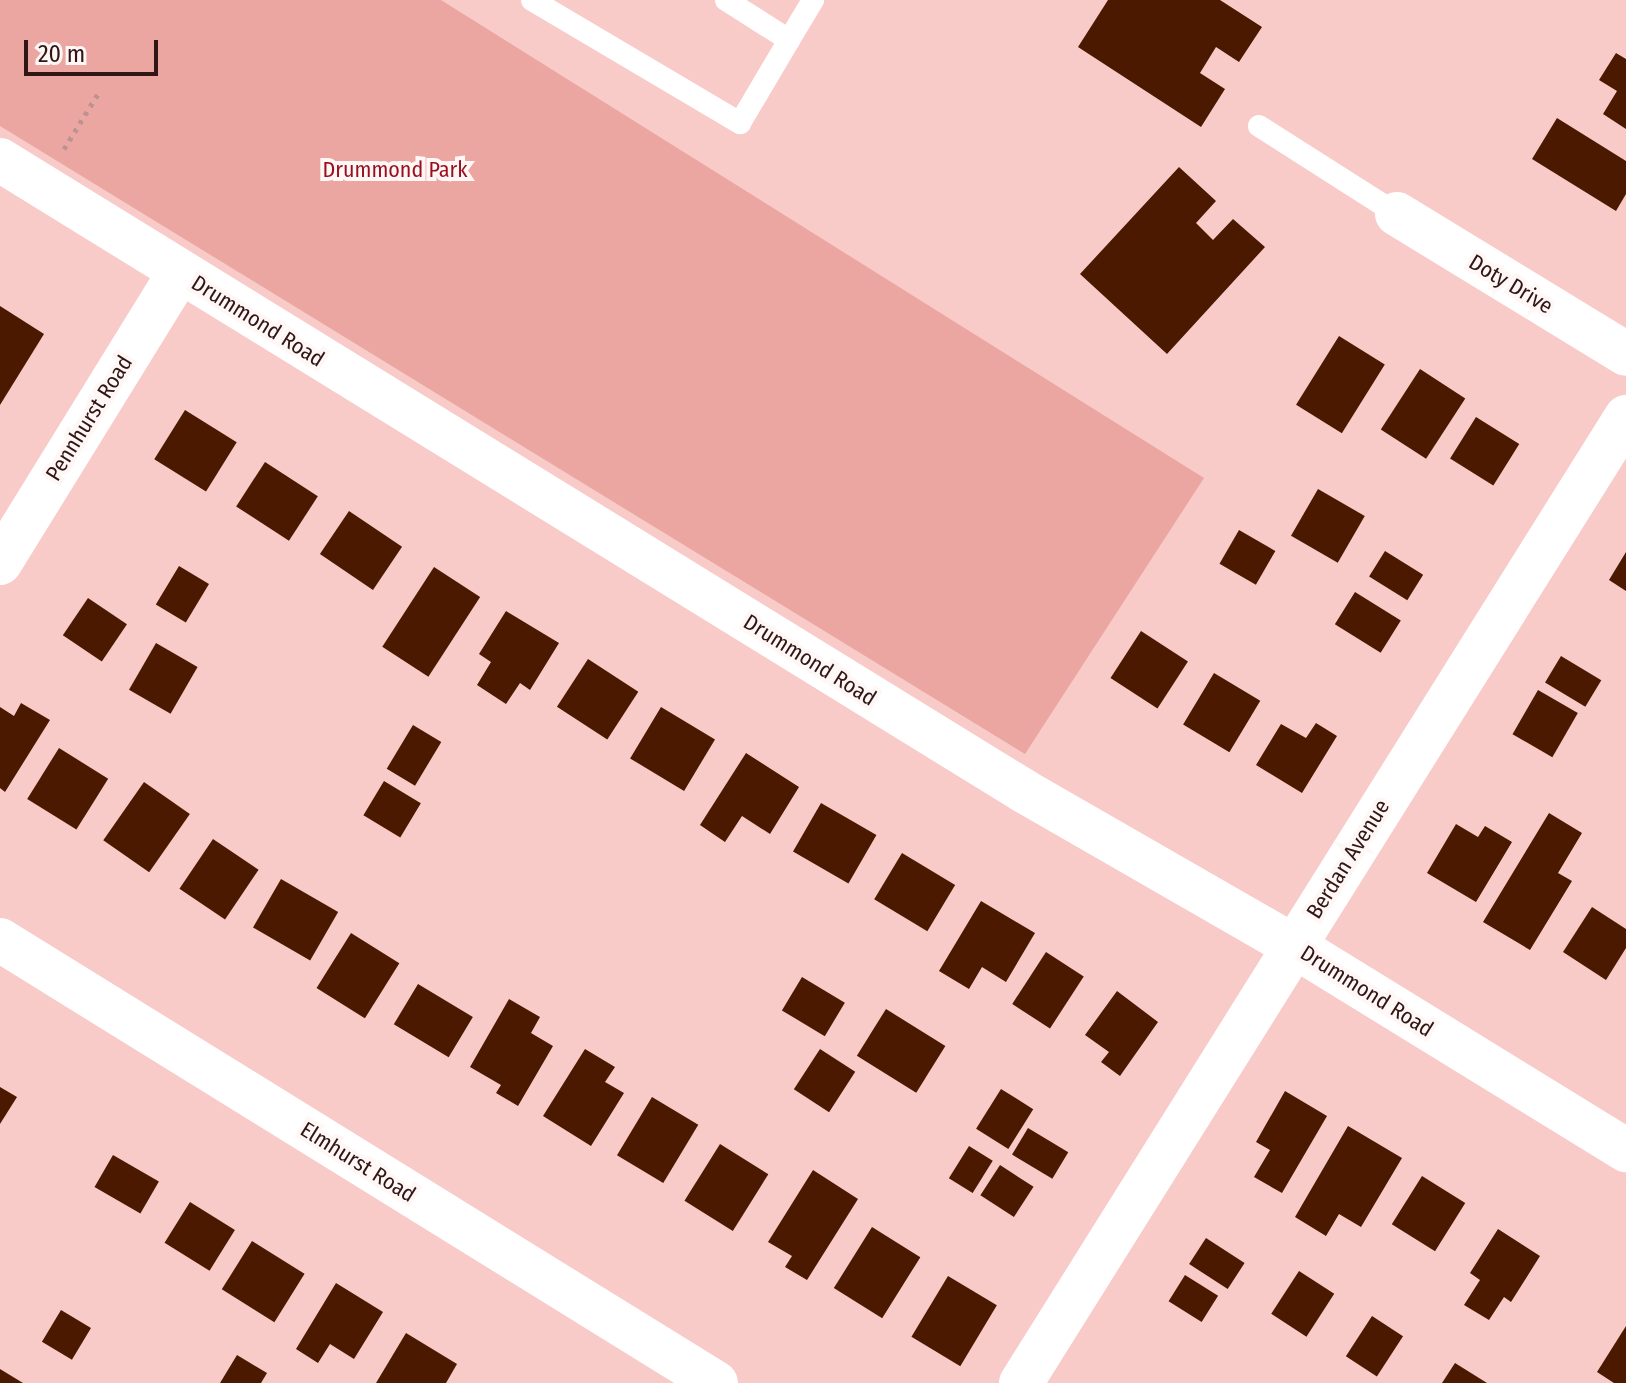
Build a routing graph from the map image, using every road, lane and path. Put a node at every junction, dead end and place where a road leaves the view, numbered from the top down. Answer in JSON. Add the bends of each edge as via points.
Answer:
{"nodes":[{"id":1,"x":532,"y":0,"type":"edge"},
{"id":2,"x":726,"y":0,"type":"edge"},
{"id":3,"x":813,"y":0,"type":"edge"},
{"id":4,"x":789,"y":40,"type":"junction"},
{"id":5,"x":99,"y":92,"type":"dead end"},
{"id":6,"x":1259,"y":126,"type":"dead end"},
{"id":7,"x":0,"y":160,"type":"edge"},
{"id":8,"x":42,"y":186,"type":"junction"},
{"id":9,"x":1397,"y":214,"type":"joint"},
{"id":10,"x":179,"y":273,"type":"junction"},
{"id":11,"x":1626,"y":354,"type":"edge"},
{"id":12,"x":1626,"y":417,"type":"edge"},
{"id":13,"x":0,"y":563,"type":"edge"},
{"id":14,"x":0,"y":940,"type":"edge"},
{"id":15,"x":1294,"y":946,"type":"junction"},
{"id":16,"x":1626,"y":1150,"type":"edge"},
{"id":17,"x":716,"y":1383,"type":"edge"},
{"id":18,"x":1021,"y":1383,"type":"edge"}],
"edges":[{"from":1,"to":4,"type":"lane","via":[[740,123]]},
{"from":2,"to":4,"type":"lane"},
{"from":3,"to":4,"type":"lane"},
{"from":5,"to":8,"type":"path"},
{"from":6,"to":9,"type":"lane"},
{"from":7,"to":8,"type":"street","name":"Drummond Road"},
{"from":8,"to":10,"type":"street","name":"Drummond Road"},
{"from":9,"to":11,"type":"street","name":"Doty Drive"},
{"from":10,"to":13,"type":"street","name":"Pennhurst Road"},
{"from":10,"to":15,"type":"street","name":"Drummond Road","via":[[1010,782]]},
{"from":12,"to":15,"type":"street","name":"Berdan Avenue"},
{"from":14,"to":17,"type":"street","name":"Elmhurst Road"},
{"from":15,"to":16,"type":"street","name":"Drummond Road"},
{"from":15,"to":18,"type":"street","name":"Berdan Avenue"}]}
